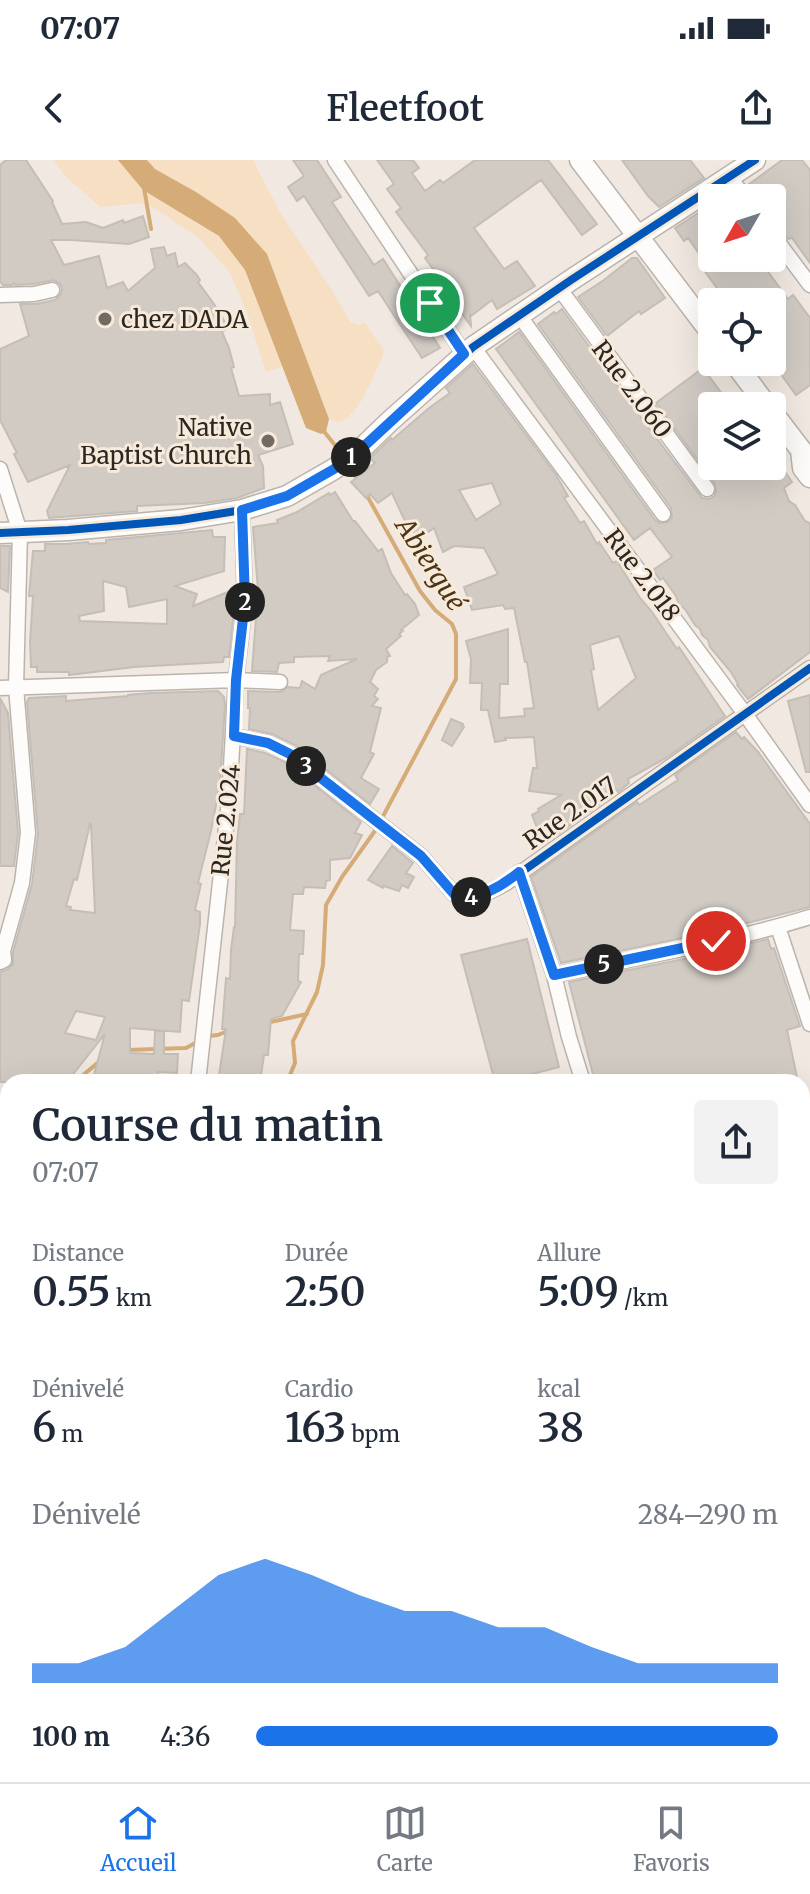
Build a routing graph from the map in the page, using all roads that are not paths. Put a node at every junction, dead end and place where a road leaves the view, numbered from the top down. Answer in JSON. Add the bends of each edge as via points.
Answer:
{"nodes":[{"id":1,"x":335,"y":160,"type":"edge"},
{"id":2,"x":580,"y":160,"type":"edge"},
{"id":3,"x":755,"y":160,"type":"edge"},
{"id":4,"x":730,"y":177,"type":"junction"},
{"id":5,"x":735,"y":184,"type":"edge"},
{"id":6,"x":637,"y":236,"type":"junction"},
{"id":7,"x":786,"y":253,"type":"edge"},
{"id":8,"x":810,"y":285,"type":"edge"},
{"id":9,"x":559,"y":288,"type":"junction"},
{"id":10,"x":52,"y":290,"type":"dead end"},
{"id":11,"x":0,"y":295,"type":"edge"},
{"id":12,"x":519,"y":315,"type":"junction"},
{"id":13,"x":698,"y":316,"type":"edge"},
{"id":14,"x":468,"y":350,"type":"junction"},
{"id":15,"x":786,"y":432,"type":"edge"},
{"id":16,"x":807,"y":462,"type":"edge"},
{"id":17,"x":0,"y":469,"type":"edge"},
{"id":18,"x":707,"y":489,"type":"dead end"},
{"id":19,"x":242,"y":510,"type":"junction"},
{"id":20,"x":663,"y":514,"type":"dead end"},
{"id":21,"x":10,"y":532,"type":"edge"},
{"id":22,"x":810,"y":668,"type":"edge"},
{"id":23,"x":236,"y":680,"type":"junction"},
{"id":24,"x":280,"y":682,"type":"dead end"},
{"id":25,"x":16,"y":687,"type":"junction"},
{"id":26,"x":0,"y":688,"type":"edge"},
{"id":27,"x":745,"y":714,"type":"junction"},
{"id":28,"x":234,"y":736,"type":"junction"},
{"id":29,"x":810,"y":805,"type":"edge"},
{"id":30,"x":519,"y":872,"type":"junction"},
{"id":31,"x":810,"y":917,"type":"edge"},
{"id":32,"x":778,"y":927,"type":"junction"},
{"id":33,"x":0,"y":962,"type":"edge"},
{"id":34,"x":554,"y":975,"type":"junction"},
{"id":35,"x":810,"y":1024,"type":"edge"},
{"id":36,"x":199,"y":1074,"type":"edge"},
{"id":37,"x":581,"y":1074,"type":"edge"}],
"edges":[{"from":1,"to":14,"type":"street","name":"Rue 2.018"},
{"from":2,"to":6,"type":"street"},
{"from":3,"to":4,"type":"street"},
{"from":4,"to":5,"type":"street"},
{"from":4,"to":6,"type":"street"},
{"from":6,"to":9,"type":"street"},
{"from":6,"to":13,"type":"street"},
{"from":7,"to":8,"type":"street"},
{"from":9,"to":12,"type":"street"},
{"from":9,"to":18,"type":"street","name":"Rue 2.060"},
{"from":10,"to":11,"type":"street"},
{"from":12,"to":14,"type":"street"},
{"from":12,"to":20,"type":"street"},
{"from":14,"to":19,"type":"street","via":[[334,469],[287,496]]},
{"from":14,"to":27,"type":"street","name":"Rue 2.018"},
{"from":15,"to":16,"type":"street"},
{"from":17,"to":21,"type":"street"},
{"from":19,"to":21,"type":"street","via":[[181,520]]},
{"from":19,"to":23,"type":"street","name":"Rue 2.024","via":[[245,601]]},
{"from":21,"to":25,"type":"street"},
{"from":22,"to":27,"type":"street","name":"Rue 2.017"},
{"from":23,"to":24,"type":"street"},
{"from":23,"to":25,"type":"street"},
{"from":23,"to":28,"type":"street","name":"Rue 2.024"},
{"from":25,"to":26,"type":"street"},
{"from":25,"to":33,"type":"street","via":[[28,833],[22,883]]},
{"from":27,"to":29,"type":"street","name":"Rue 2.018"},
{"from":27,"to":30,"type":"street","name":"Rue 2.017"},
{"from":28,"to":30,"type":"street","name":"Rue 2.017","via":[[290,754],[421,856],[460,898],[494,889]]},
{"from":28,"to":36,"type":"street","name":"Rue 2.024"},
{"from":30,"to":34,"type":"street"},
{"from":31,"to":32,"type":"street"},
{"from":32,"to":34,"type":"street"},
{"from":32,"to":35,"type":"street"},
{"from":34,"to":37,"type":"street"}]}
